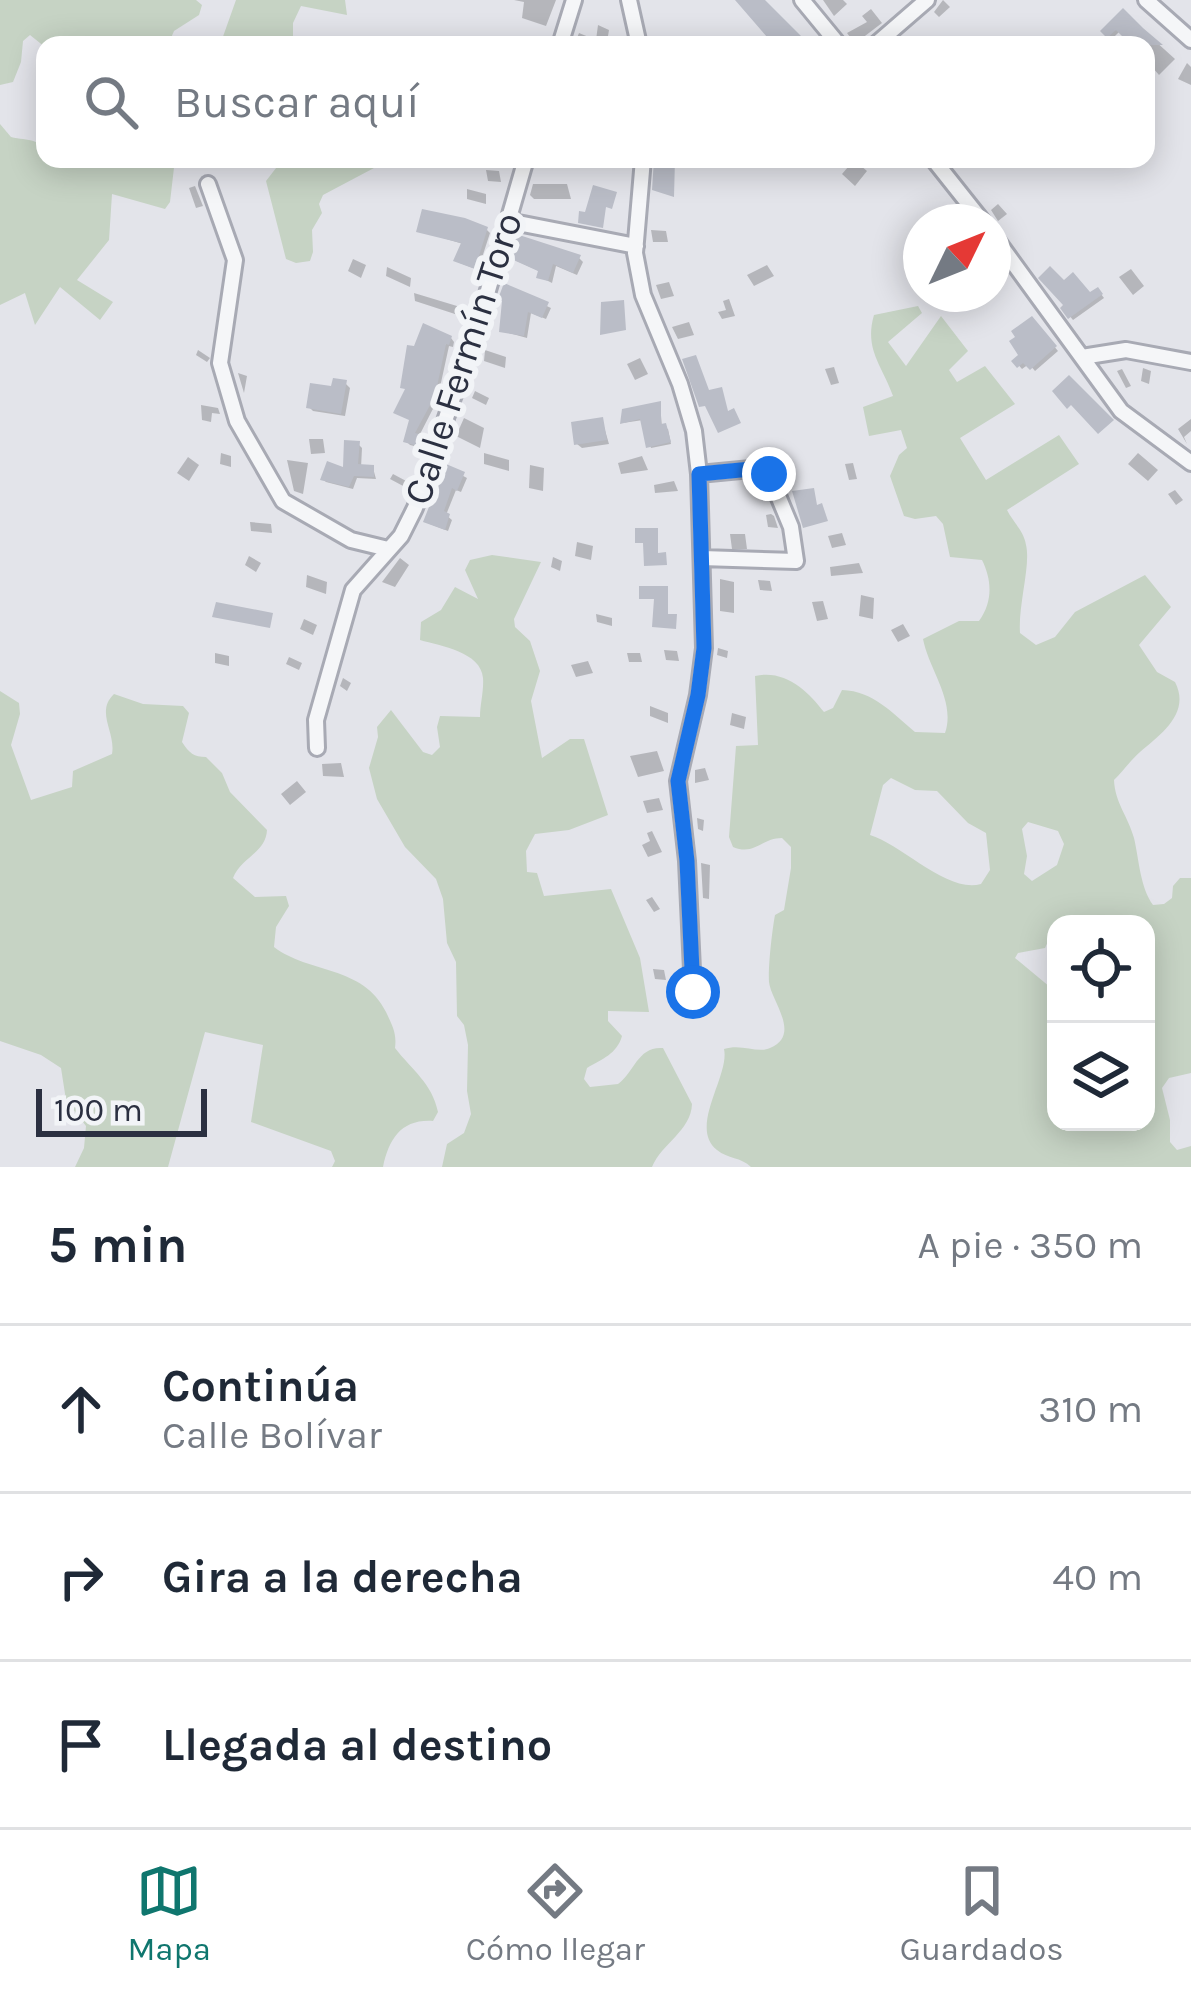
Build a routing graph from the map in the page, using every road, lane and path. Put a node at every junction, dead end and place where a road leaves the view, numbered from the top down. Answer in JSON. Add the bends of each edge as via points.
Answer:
{"nodes":[{"id":1,"x":574,"y":0,"type":"edge"},
{"id":2,"x":629,"y":0,"type":"edge"},
{"id":3,"x":802,"y":0,"type":"edge"},
{"id":4,"x":927,"y":0,"type":"edge"},
{"id":5,"x":1146,"y":0,"type":"edge"},
{"id":6,"x":563,"y":36,"type":"edge"},
{"id":7,"x":637,"y":36,"type":"edge"},
{"id":8,"x":832,"y":36,"type":"edge"},
{"id":9,"x":885,"y":36,"type":"edge"},
{"id":10,"x":1191,"y":40,"type":"edge"},
{"id":11,"x":523,"y":168,"type":"edge"},
{"id":12,"x":642,"y":168,"type":"edge"},
{"id":13,"x":939,"y":168,"type":"edge"},
{"id":14,"x":208,"y":184,"type":"dead end"},
{"id":15,"x":968,"y":204,"type":"edge"},
{"id":16,"x":508,"y":220,"type":"junction"},
{"id":17,"x":636,"y":246,"type":"junction"},
{"id":18,"x":1011,"y":260,"type":"edge"},
{"id":19,"x":1082,"y":357,"type":"junction"},
{"id":20,"x":1191,"y":362,"type":"edge"},
{"id":21,"x":1191,"y":463,"type":"edge"},
{"id":22,"x":699,"y":474,"type":"junction"},
{"id":23,"x":388,"y":549,"type":"junction"},
{"id":24,"x":702,"y":558,"type":"junction"},
{"id":25,"x":317,"y":748,"type":"dead end"},
{"id":26,"x":693,"y":992,"type":"dead end"}],
"edges":[{"from":1,"to":6,"type":"street"},
{"from":2,"to":7,"type":"street"},
{"from":3,"to":8,"type":"street"},
{"from":4,"to":9,"type":"street"},
{"from":5,"to":10,"type":"street"},
{"from":11,"to":16,"type":"street","name":"Calle Fermín Toro"},
{"from":12,"to":17,"type":"street"},
{"from":13,"to":15,"type":"street"},
{"from":14,"to":23,"type":"street","via":[[235,260],[220,363],[237,421],[284,501],[350,540]]},
{"from":16,"to":17,"type":"street"},
{"from":16,"to":23,"type":"street","name":"Calle Fermín Toro","via":[[415,508]]},
{"from":17,"to":22,"type":"street","via":[[643,295],[694,431]]},
{"from":18,"to":19,"type":"street"},
{"from":19,"to":20,"type":"street","via":[[1126,350]]},
{"from":19,"to":21,"type":"street","via":[[1121,411]]},
{"from":22,"to":24,"type":"street"},
{"from":22,"to":24,"type":"street","via":[[769,474],[796,561]]},
{"from":23,"to":25,"type":"street","name":"Calle Fermín Toro","via":[[352,590],[316,721]]},
{"from":24,"to":26,"type":"street","via":[[704,648],[678,781]]}]}
